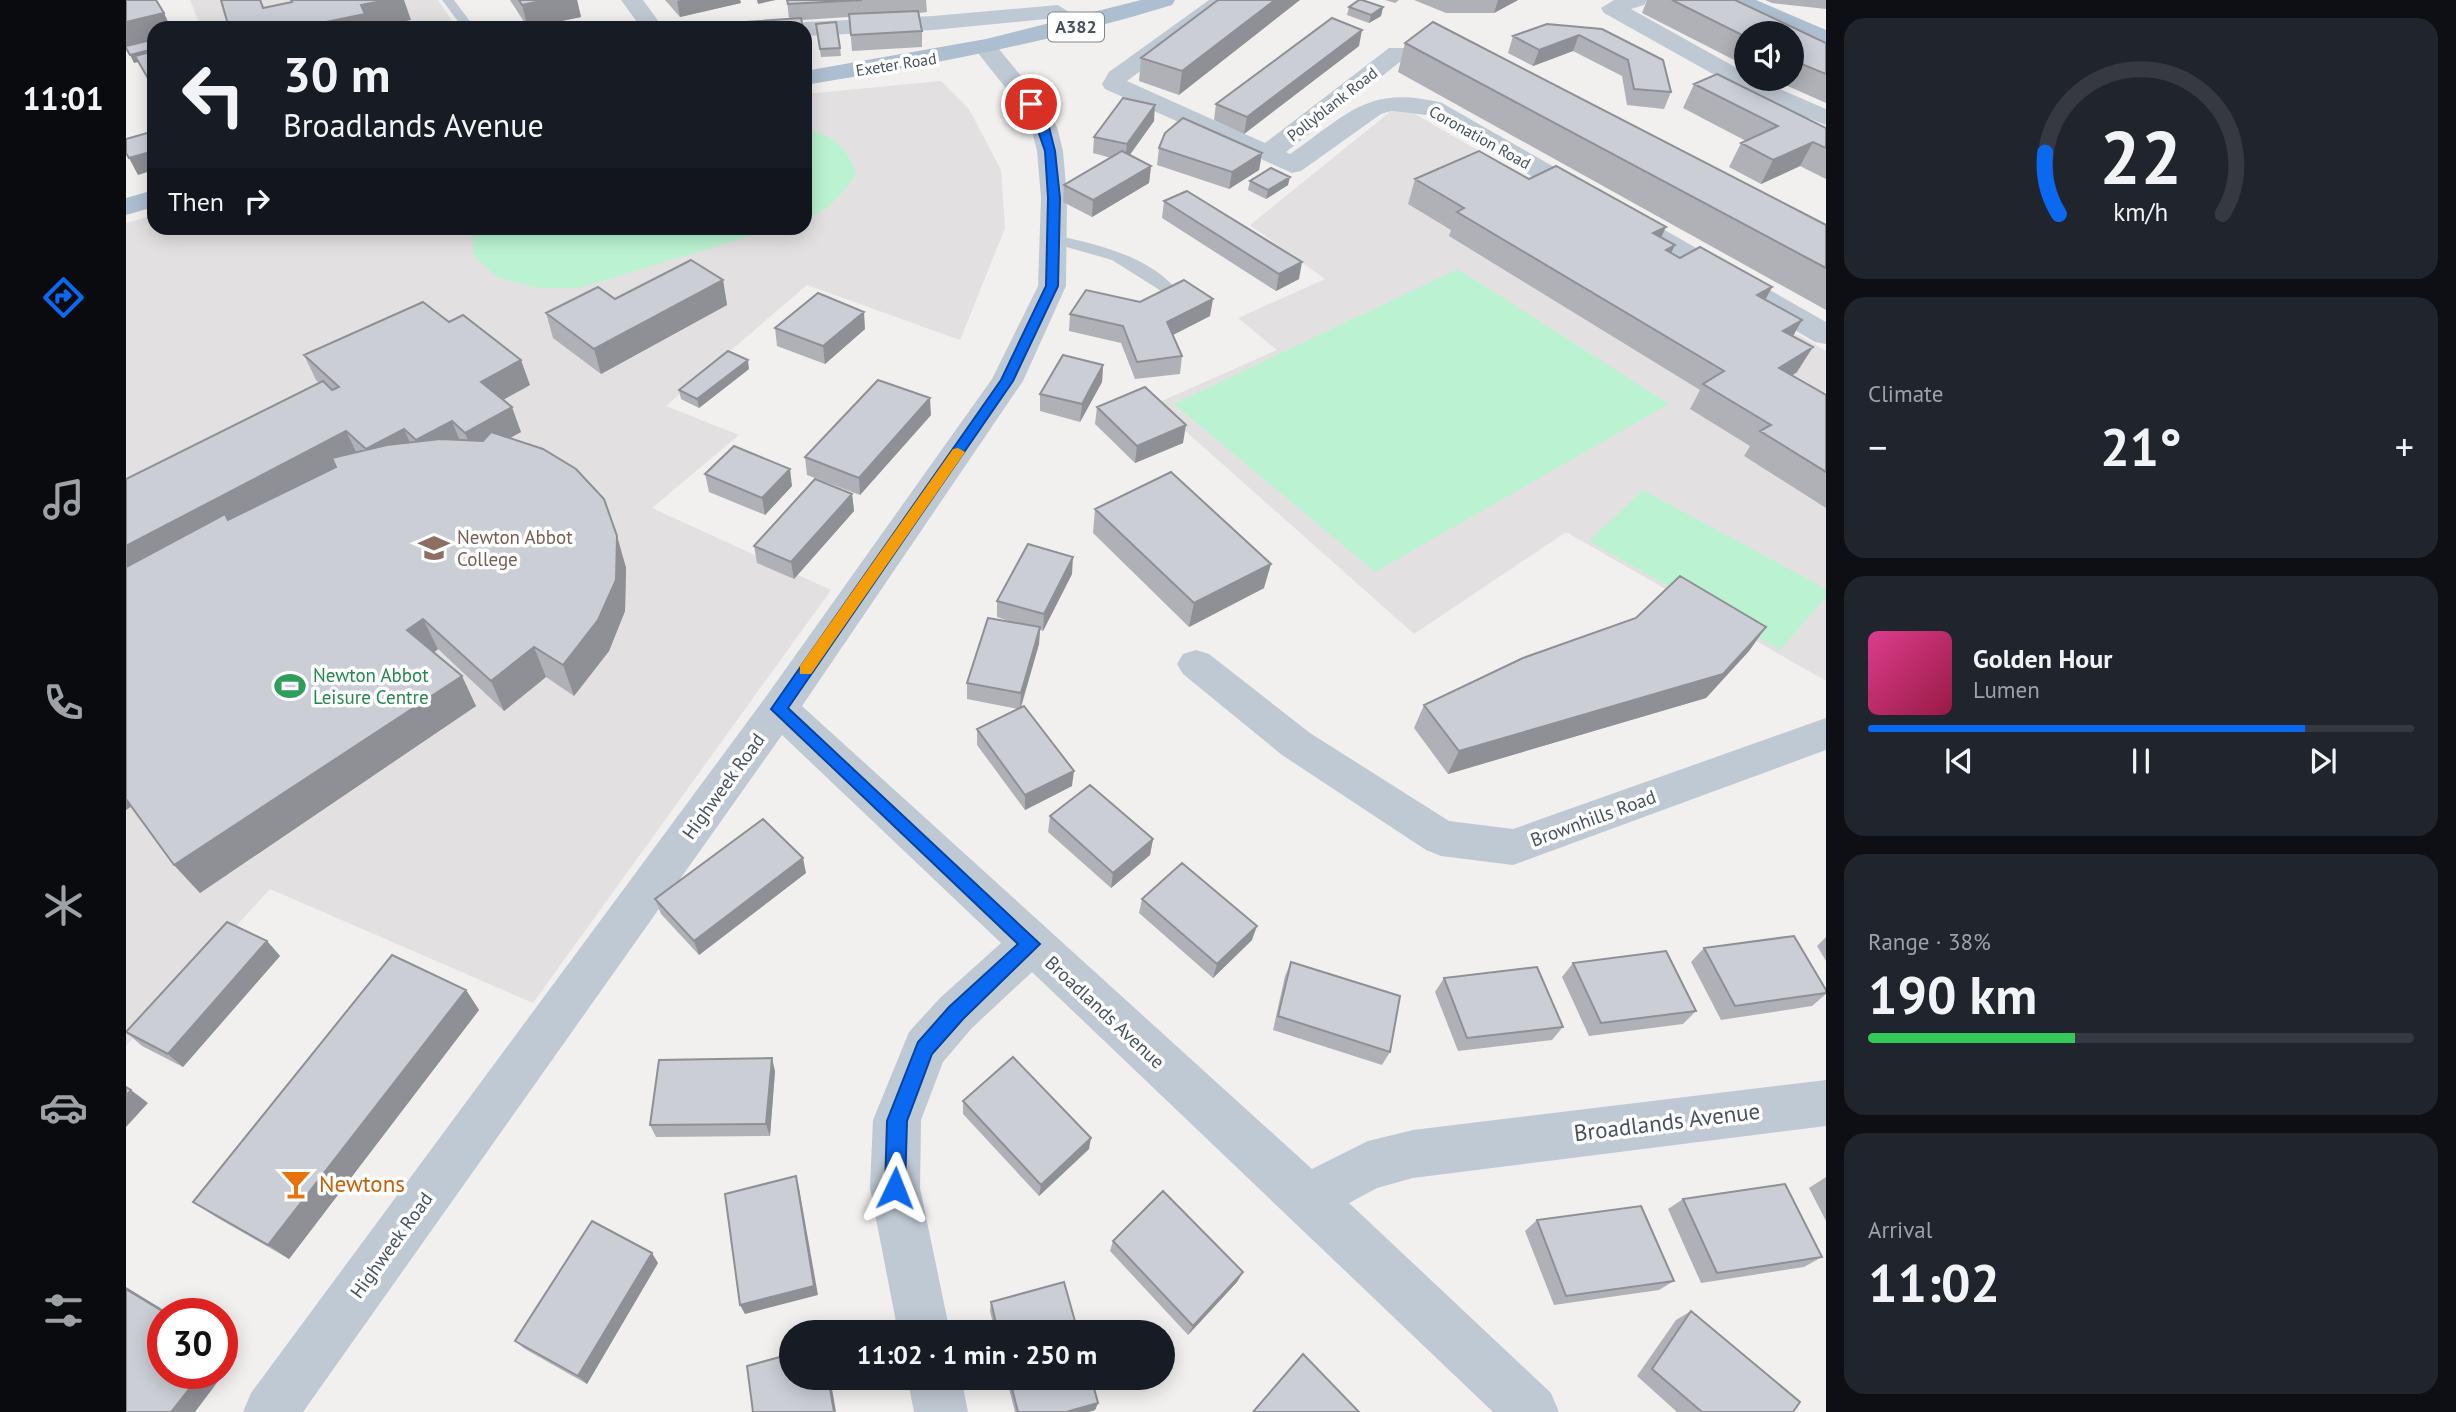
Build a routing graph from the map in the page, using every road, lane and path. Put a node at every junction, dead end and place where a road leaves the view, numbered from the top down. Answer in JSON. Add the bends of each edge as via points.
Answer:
{"nodes":[{"id":1,"x":448,"y":0,"type":"edge"},
{"id":2,"x":632,"y":0,"type":"edge"},
{"id":3,"x":1164,"y":0,"type":"edge"},
{"id":4,"x":1223,"y":0,"type":"edge"},
{"id":5,"x":1636,"y":0,"type":"edge"},
{"id":6,"x":1737,"y":0,"type":"edge"},
{"id":7,"x":1058,"y":12,"type":"dead end"},
{"id":8,"x":464,"y":21,"type":"edge"},
{"id":9,"x":647,"y":21,"type":"edge"},
{"id":10,"x":812,"y":29,"type":"edge"},
{"id":11,"x":1826,"y":38,"type":"edge"},
{"id":12,"x":986,"y":48,"type":"junction"},
{"id":13,"x":1397,"y":53,"type":"dead end"},
{"id":14,"x":1095,"y":59,"type":"dead end"},
{"id":15,"x":812,"y":77,"type":"edge"},
{"id":16,"x":1125,"y":80,"type":"junction"},
{"id":17,"x":1826,"y":118,"type":"edge"},
{"id":18,"x":1266,"y":155,"type":"junction"},
{"id":19,"x":147,"y":200,"type":"edge"},
{"id":20,"x":126,"y":207,"type":"edge"},
{"id":21,"x":1054,"y":239,"type":"junction"},
{"id":22,"x":1171,"y":291,"type":"edge"},
{"id":23,"x":1826,"y":335,"type":"edge"},
{"id":24,"x":1196,"y":664,"type":"dead end"},
{"id":25,"x":779,"y":709,"type":"junction"},
{"id":26,"x":1826,"y":734,"type":"edge"},
{"id":27,"x":1031,"y":944,"type":"junction"},
{"id":28,"x":1826,"y":1103,"type":"edge"},
{"id":29,"x":1308,"y":1199,"type":"junction"},
{"id":30,"x":922,"y":1320,"type":"edge"},
{"id":31,"x":937,"y":1390,"type":"edge"},
{"id":32,"x":270,"y":1412,"type":"edge"},
{"id":33,"x":941,"y":1412,"type":"edge"},
{"id":34,"x":1532,"y":1412,"type":"edge"}],
"edges":[{"from":1,"to":8,"type":"lane"},
{"from":2,"to":9,"type":"street"},
{"from":3,"to":12,"type":"main road","number":"A382","via":[[1096,22]]},
{"from":4,"to":16,"type":"street"},
{"from":5,"to":17,"type":"street","via":[[1612,8],[1763,92]]},
{"from":6,"to":11,"type":"main road"},
{"from":7,"to":10,"type":"street"},
{"from":12,"to":15,"type":"main road","name":"Exeter Road","number":"A382"},
{"from":12,"to":21,"type":"street","name":"Highweek Road","via":[[1044,127],[1050,151]]},
{"from":13,"to":18,"type":"street","name":"Pollyblank Road"},
{"from":14,"to":16,"type":"street"},
{"from":16,"to":18,"type":"street","name":"Coronation Road"},
{"from":18,"to":23,"type":"street","name":"Coronation Road","via":[[1292,165],[1372,108],[1389,103],[1433,108]]},
{"from":19,"to":20,"type":"main road"},
{"from":21,"to":22,"type":"lane","via":[[1116,254]]},
{"from":21,"to":25,"type":"street","name":"Highweek Road","via":[[1052,286],[1007,381]]},
{"from":24,"to":26,"type":"street","name":"Brownhills Road","via":[[1296,744],[1441,838],[1513,847]]},
{"from":25,"to":27,"type":"street","name":"Broadlands Avenue"},
{"from":25,"to":32,"type":"street","name":"Highweek Road"},
{"from":27,"to":29,"type":"street","name":"Broadlands Avenue"},
{"from":27,"to":30,"type":"street","via":[[925,1048],[897,1121],[895,1188]]},
{"from":28,"to":29,"type":"street","name":"Broadlands Avenue","via":[[1413,1154],[1368,1166]]},
{"from":29,"to":34,"type":"street","name":"Broadlands Avenue"},
{"from":31,"to":33,"type":"street"}]}
